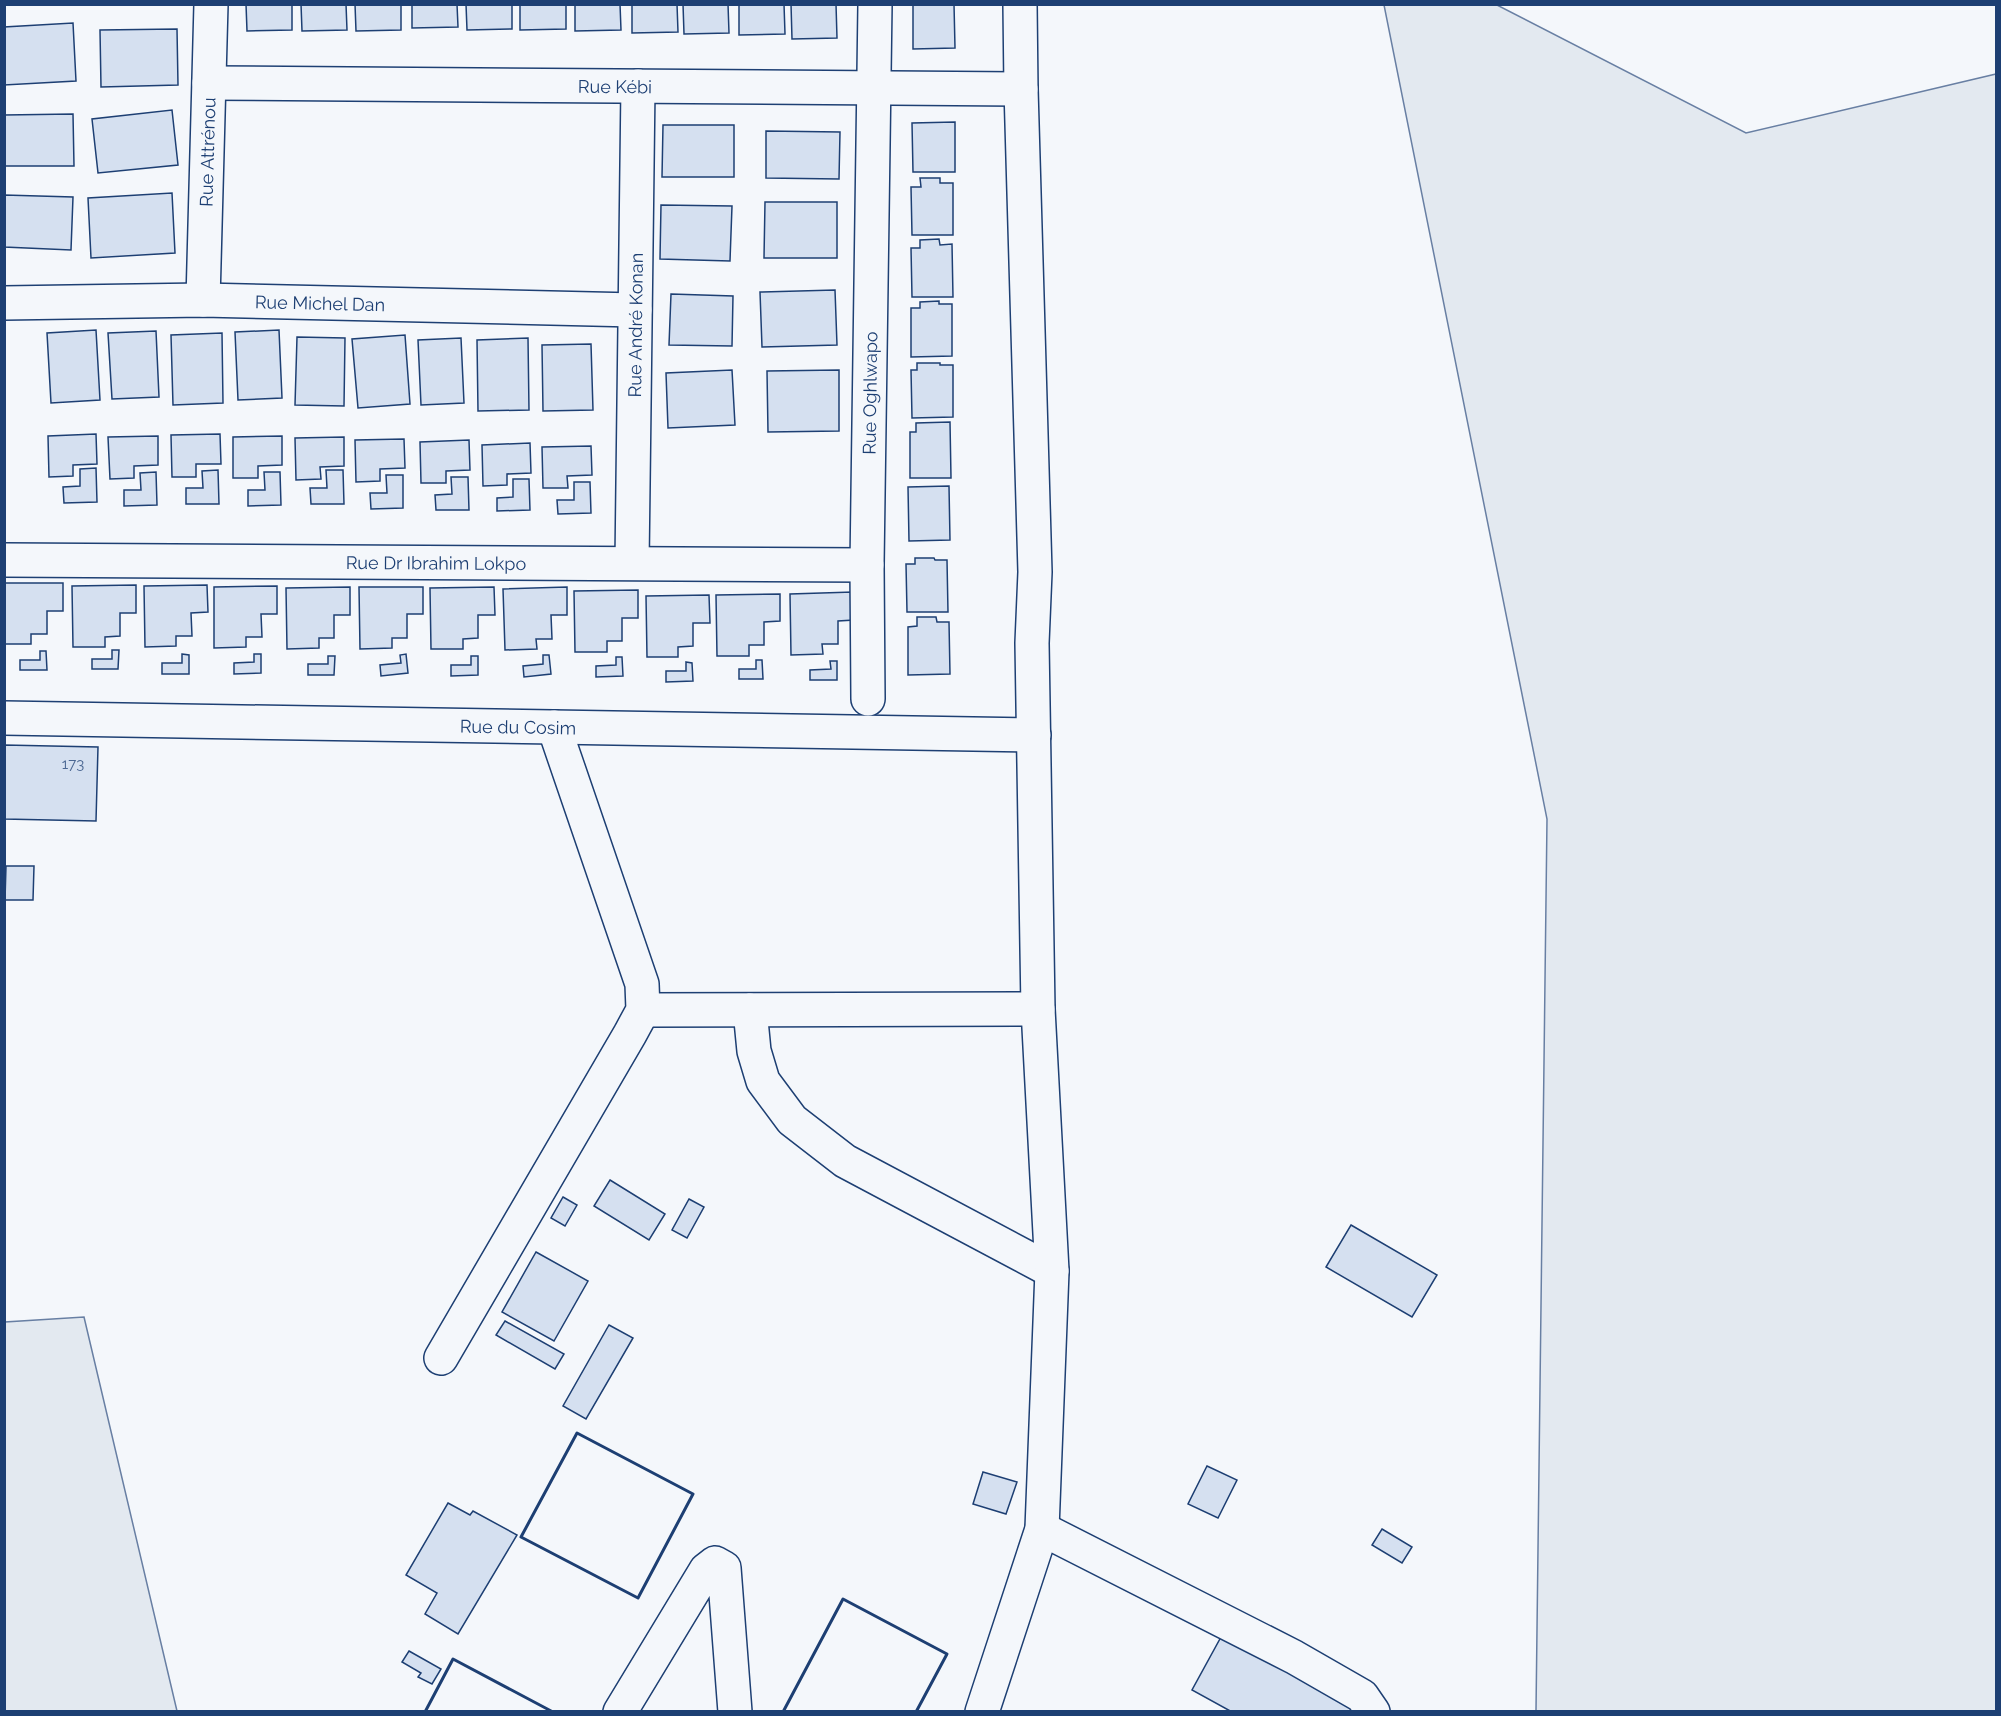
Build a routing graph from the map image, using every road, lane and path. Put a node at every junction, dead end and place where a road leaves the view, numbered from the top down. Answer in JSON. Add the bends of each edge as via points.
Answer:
{"nodes":[{"id":1,"x":211,"y":4,"type":"edge"},
{"id":2,"x":875,"y":4,"type":"edge"},
{"id":3,"x":1020,"y":4,"type":"edge"},
{"id":4,"x":210,"y":83,"type":"junction"},
{"id":5,"x":638,"y":86,"type":"junction"},
{"id":6,"x":873,"y":88,"type":"junction"},
{"id":7,"x":1021,"y":89,"type":"junction"},
{"id":8,"x":203,"y":300,"type":"junction"},
{"id":9,"x":4,"y":303,"type":"edge"},
{"id":10,"x":635,"y":310,"type":"junction"},
{"id":11,"x":4,"y":560,"type":"edge"},
{"id":12,"x":632,"y":563,"type":"junction"},
{"id":13,"x":867,"y":565,"type":"junction"},
{"id":14,"x":868,"y":699,"type":"dead end"},
{"id":15,"x":4,"y":718,"type":"edge"},
{"id":16,"x":554,"y":728,"type":"junction"},
{"id":17,"x":1034,"y":735,"type":"junction"},
{"id":18,"x":1038,"y":1009,"type":"junction"},
{"id":19,"x":642,"y":1010,"type":"junction"},
{"id":20,"x":750,"y":1010,"type":"junction"},
{"id":21,"x":1052,"y":1271,"type":"junction"},
{"id":22,"x":441,"y":1358,"type":"dead end"},
{"id":23,"x":1042,"y":1529,"type":"junction"},
{"id":24,"x":620,"y":1712,"type":"edge"},
{"id":25,"x":735,"y":1712,"type":"edge"},
{"id":26,"x":982,"y":1712,"type":"edge"},
{"id":27,"x":1373,"y":1712,"type":"edge"}],
"edges":[{"from":1,"to":4,"type":"street","name":"Rue Attrénou"},
{"from":2,"to":6,"type":"street","name":"Rue Oghlwapo"},
{"from":3,"to":7,"type":"street"},
{"from":4,"to":5,"type":"street","name":"Rue Kébi"},
{"from":4,"to":8,"type":"street","name":"Rue Attrénou"},
{"from":5,"to":6,"type":"street","name":"Rue Kébi"},
{"from":5,"to":10,"type":"street","name":"Rue André Konan"},
{"from":6,"to":7,"type":"street","name":"Rue Kébi"},
{"from":6,"to":13,"type":"street","name":"Rue Oghlwapo"},
{"from":7,"to":17,"type":"street","via":[[1035,572]]},
{"from":8,"to":9,"type":"street","name":"Rue Michel Dan"},
{"from":8,"to":10,"type":"street","name":"Rue Michel Dan"},
{"from":10,"to":12,"type":"street","name":"Rue André Konan"},
{"from":11,"to":12,"type":"street","name":"Rue Dr Ibrahim Lokpo"},
{"from":12,"to":13,"type":"street","name":"Rue Dr Ibrahim Lokpo"},
{"from":13,"to":14,"type":"street","name":"Rue Oghlwapo"},
{"from":15,"to":16,"type":"street","name":"Rue du Cosim"},
{"from":16,"to":17,"type":"street","name":"Rue du Cosim"},
{"from":16,"to":19,"type":"street","via":[[642,984]]},
{"from":17,"to":18,"type":"street"},
{"from":18,"to":20,"type":"street"},
{"from":18,"to":21,"type":"street"},
{"from":19,"to":20,"type":"street"},
{"from":19,"to":22,"type":"street"},
{"from":20,"to":21,"type":"street","via":[[754,1051],[763,1081],[792,1120],[845,1161]]},
{"from":21,"to":23,"type":"street"},
{"from":23,"to":26,"type":"street"},
{"from":23,"to":27,"type":"street","via":[[1294,1658],[1362,1696]]},
{"from":24,"to":25,"type":"street","via":[[706,1570],[715,1563],[724,1569]]}]}
